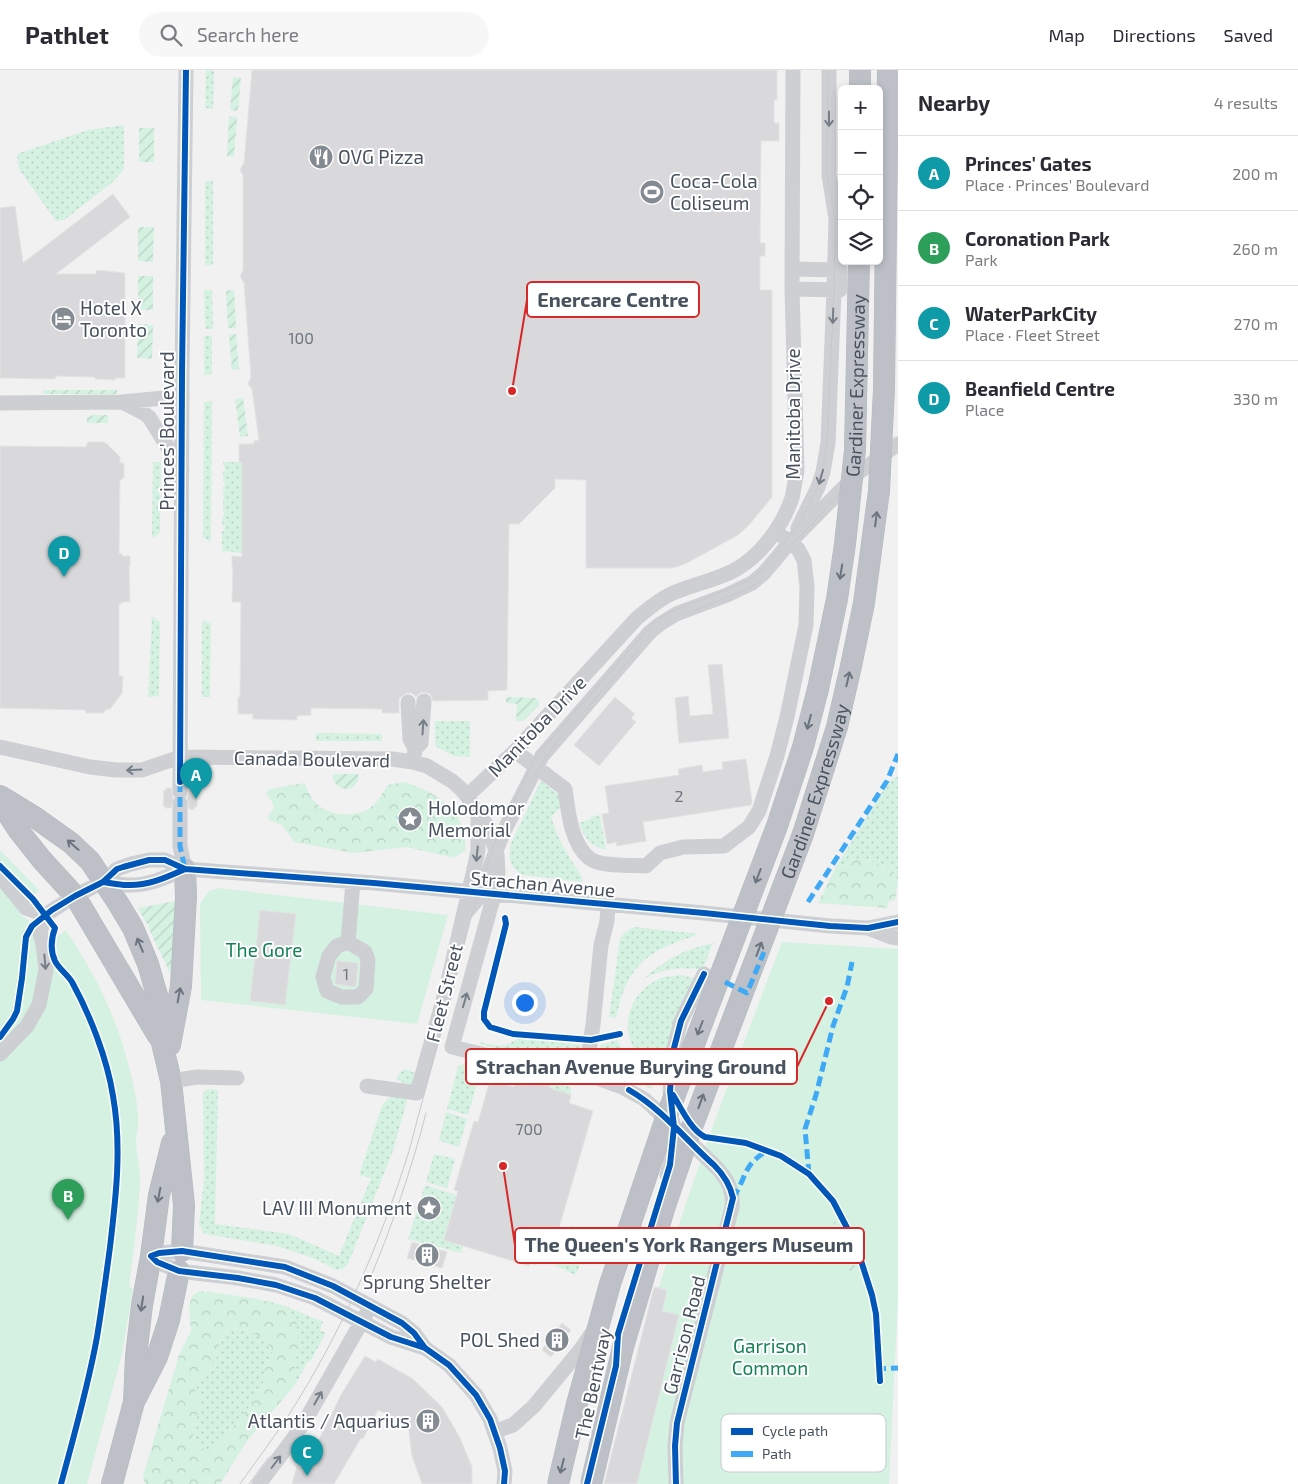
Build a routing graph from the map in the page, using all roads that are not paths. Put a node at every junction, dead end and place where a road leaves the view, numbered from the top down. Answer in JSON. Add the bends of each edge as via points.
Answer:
{"nodes":[{"id":1,"x":186,"y":70,"type":"edge"},
{"id":2,"x":793,"y":70,"type":"edge"},
{"id":3,"x":829,"y":70,"type":"edge"},
{"id":4,"x":860,"y":70,"type":"edge"},
{"id":5,"x":888,"y":70,"type":"edge"},
{"id":6,"x":860,"y":85,"type":"edge"},
{"id":7,"x":859,"y":265,"type":"edge"},
{"id":8,"x":792,"y":269,"type":"junction"},
{"id":9,"x":835,"y":270,"type":"junction"},
{"id":10,"x":792,"y":289,"type":"junction"},
{"id":11,"x":834,"y":290,"type":"junction"},
{"id":12,"x":182,"y":398,"type":"junction"},
{"id":13,"x":122,"y":402,"type":"junction"},
{"id":14,"x":0,"y":403,"type":"edge"},
{"id":15,"x":898,"y":444,"type":"edge"},
{"id":16,"x":182,"y":470,"type":"junction"},
{"id":17,"x":774,"y":531,"type":"junction"},
{"id":18,"x":790,"y":542,"type":"junction"},
{"id":19,"x":424,"y":701,"type":"dead end"},
{"id":20,"x":408,"y":702,"type":"dead end"},
{"id":21,"x":0,"y":747,"type":"edge"},
{"id":22,"x":515,"y":751,"type":"junction"},
{"id":23,"x":414,"y":755,"type":"junction"},
{"id":24,"x":180,"y":757,"type":"junction"},
{"id":25,"x":535,"y":766,"type":"junction"},
{"id":26,"x":0,"y":796,"type":"edge"},
{"id":27,"x":468,"y":796,"type":"junction"},
{"id":28,"x":0,"y":802,"type":"edge"},
{"id":29,"x":478,"y":814,"type":"junction"},
{"id":30,"x":496,"y":850,"type":"junction"},
{"id":31,"x":185,"y":869,"type":"junction"},
{"id":32,"x":0,"y":876,"type":"edge"},
{"id":33,"x":103,"y":882,"type":"junction"},
{"id":34,"x":353,"y":882,"type":"junction"},
{"id":35,"x":481,"y":894,"type":"junction"},
{"id":36,"x":75,"y":896,"type":"junction"},
{"id":37,"x":608,"y":905,"type":"junction"},
{"id":38,"x":45,"y":915,"type":"junction"},
{"id":39,"x":898,"y":922,"type":"edge"},
{"id":40,"x":868,"y":928,"type":"junction"},
{"id":41,"x":898,"y":938,"type":"edge"},
{"id":42,"x":348,"y":942,"type":"dead end"},
{"id":43,"x":704,"y":974,"type":"dead end"},
{"id":44,"x":452,"y":1047,"type":"joint"},
{"id":45,"x":0,"y":1054,"type":"edge"},
{"id":46,"x":167,"y":1061,"type":"junction"},
{"id":47,"x":585,"y":1076,"type":"junction"},
{"id":48,"x":237,"y":1078,"type":"dead end"},
{"id":49,"x":367,"y":1086,"type":"dead end"},
{"id":50,"x":658,"y":1111,"type":"junction"},
{"id":51,"x":674,"y":1126,"type":"junction"},
{"id":52,"x":176,"y":1131,"type":"junction"},
{"id":53,"x":151,"y":1256,"type":"junction"},
{"id":54,"x":181,"y":1261,"type":"junction"},
{"id":55,"x":370,"y":1306,"type":"junction"},
{"id":56,"x":361,"y":1323,"type":"junction"},
{"id":57,"x":425,"y":1348,"type":"junction"},
{"id":58,"x":134,"y":1402,"type":"junction"},
{"id":59,"x":494,"y":1432,"type":"junction"},
{"id":60,"x":112,"y":1484,"type":"edge"},
{"id":61,"x":259,"y":1484,"type":"edge"},
{"id":62,"x":504,"y":1484,"type":"edge"},
{"id":63,"x":558,"y":1484,"type":"edge"},
{"id":64,"x":587,"y":1484,"type":"edge"},
{"id":65,"x":591,"y":1484,"type":"edge"},
{"id":66,"x":676,"y":1484,"type":"edge"}],
"edges":[{"from":1,"to":12,"type":"street","name":"Princes' Boulevard"},
{"from":2,"to":8,"type":"street","name":"Manitoba Drive"},
{"from":3,"to":9,"type":"street","one_way":true,"via":[[829,175],[835,206]]},
{"from":4,"to":6,"type":"highway"},
{"from":65,"to":5,"type":"highway","name":"Gardiner Expressway","one_way":true,"bridge":true,"via":[[624,1347],[664,1209],[803,834],[837,727],[851,666],[864,603],[879,491],[884,389]]},
{"from":7,"to":63,"type":"highway","name":"Gardiner Expressway","one_way":true,"bridge":true,"via":[[855,450],[845,544],[818,689],[777,826],[672,1100],[610,1284]]},
{"from":8,"to":9,"type":"street"},
{"from":8,"to":10,"type":"street","name":"Manitoba Drive"},
{"from":9,"to":11,"type":"street","via":[[840,270],[840,290]]},
{"from":10,"to":11,"type":"street"},
{"from":10,"to":17,"type":"street","name":"Manitoba Drive","via":[[797,471],[792,498]]},
{"from":11,"to":18,"type":"street","one_way":true,"via":[[826,456],[818,487]]},
{"from":12,"to":13,"type":"street"},
{"from":12,"to":16,"type":"street","name":"Princes' Boulevard"},
{"from":13,"to":14,"type":"street"},
{"from":13,"to":16,"type":"street","via":[[149,417]]},
{"from":15,"to":18,"type":"street","via":[[858,472]]},
{"from":16,"to":24,"type":"street","name":"Princes' Boulevard"},
{"from":17,"to":18,"type":"street"},
{"from":17,"to":22,"type":"street","name":"Manitoba Drive","via":[[752,558],[733,571],[652,604]]},
{"from":18,"to":25,"type":"street","via":[[752,583],[676,614],[650,632]]},
{"from":18,"to":25,"type":"street","via":[[804,560],[806,625],[777,756],[759,811],[750,827],[724,846],[683,847],[660,854],[646,866],[589,859],[574,837],[564,789]]},
{"from":23,"to":19,"type":"street","one_way":true,"via":[[422,744]]},
{"from":20,"to":23,"type":"street"},
{"from":24,"to":21,"type":"street","name":"Canada Boulevard","one_way":true,"via":[[142,770],[116,770]]},
{"from":22,"to":25,"type":"street"},
{"from":22,"to":27,"type":"street","name":"Manitoba Drive"},
{"from":23,"to":24,"type":"street","name":"Canada Boulevard","via":[[392,759]]},
{"from":23,"to":27,"type":"street","name":"Canada Boulevard"},
{"from":24,"to":31,"type":"street","name":"Princes' Boulevard","via":[[180,846]]},
{"from":25,"to":30,"type":"street"},
{"from":33,"to":26,"type":"highway","one_way":true,"via":[[90,861],[71,843]]},
{"from":27,"to":29,"type":"street"},
{"from":28,"to":36,"type":"highway","via":[[42,860]]},
{"from":29,"to":30,"type":"street","via":[[489,828]]},
{"from":29,"to":35,"type":"street","one_way":true},
{"from":30,"to":35,"type":"street","via":[[498,873]]},
{"from":31,"to":33,"type":"street","name":"Strachan Avenue","via":[[155,881],[128,886]]},
{"from":31,"to":33,"type":"street","name":"Strachan Avenue","via":[[165,860],[148,860],[117,869]]},
{"from":31,"to":34,"type":"street","name":"Strachan Avenue"},
{"from":46,"to":31,"type":"highway","one_way":true,"via":[[181,986]]},
{"from":32,"to":38,"type":"street","via":[[26,908]]},
{"from":33,"to":36,"type":"street","name":"Strachan Avenue"},
{"from":46,"to":33,"type":"highway","one_way":true,"via":[[159,1002],[148,964],[133,928]]},
{"from":34,"to":35,"type":"street","name":"Strachan Avenue"},
{"from":34,"to":42,"type":"street"},
{"from":35,"to":37,"type":"street","name":"Strachan Avenue"},
{"from":44,"to":35,"type":"street","name":"Fleet Street","one_way":true},
{"from":35,"to":49,"type":"street","name":"Fleet Street","via":[[463,916],[417,1093]]},
{"from":36,"to":38,"type":"street","name":"Strachan Avenue"},
{"from":36,"to":46,"type":"highway"},
{"from":37,"to":40,"type":"street","name":"Strachan Avenue"},
{"from":37,"to":47,"type":"street"},
{"from":38,"to":45,"type":"street","one_way":true,"via":[[40,933],[46,970],[39,1005],[27,1026]]},
{"from":39,"to":40,"type":"street","name":"Strachan Avenue"},
{"from":40,"to":41,"type":"street","name":"Strachan Avenue"},
{"from":43,"to":51,"type":"street","name":"The Bentway","via":[[681,1021],[674,1052],[670,1091]]},
{"from":44,"to":47,"type":"street","name":"Garrison Road"},
{"from":46,"to":48,"type":"street","via":[[197,1077]]},
{"from":46,"to":52,"type":"highway"},
{"from":47,"to":50,"type":"street","name":"Garrison Road","via":[[622,1087],[644,1098]]},
{"from":50,"to":51,"type":"street","name":"Garrison Road"},
{"from":50,"to":59,"type":"street","via":[[591,1336],[534,1406],[513,1425]]},
{"from":51,"to":64,"type":"street","name":"The Bentway","via":[[670,1165],[618,1334],[616,1366]]},
{"from":51,"to":66,"type":"street","name":"Garrison Road","via":[[722,1174],[733,1198],[677,1423]]},
{"from":52,"to":53,"type":"highway","one_way":true,"via":[[159,1195]]},
{"from":52,"to":54,"type":"highway","via":[[184,1205]]},
{"from":53,"to":54,"type":"street","via":[[159,1252]]},
{"from":53,"to":58,"type":"highway","one_way":true,"via":[[136,1356]]},
{"from":54,"to":55,"type":"street","via":[[284,1267],[328,1284]]},
{"from":54,"to":56,"type":"street","via":[[315,1298]]},
{"from":54,"to":58,"type":"highway","via":[[169,1320],[157,1358]]},
{"from":55,"to":56,"type":"street"},
{"from":55,"to":57,"type":"street","via":[[402,1323]]},
{"from":56,"to":57,"type":"street"},
{"from":61,"to":56,"type":"street","one_way":true,"via":[[309,1414]]},
{"from":57,"to":59,"type":"street","via":[[449,1365],[470,1387],[486,1410]]},
{"from":58,"to":60,"type":"highway"},
{"from":59,"to":62,"type":"street","via":[[500,1448]]}]}
